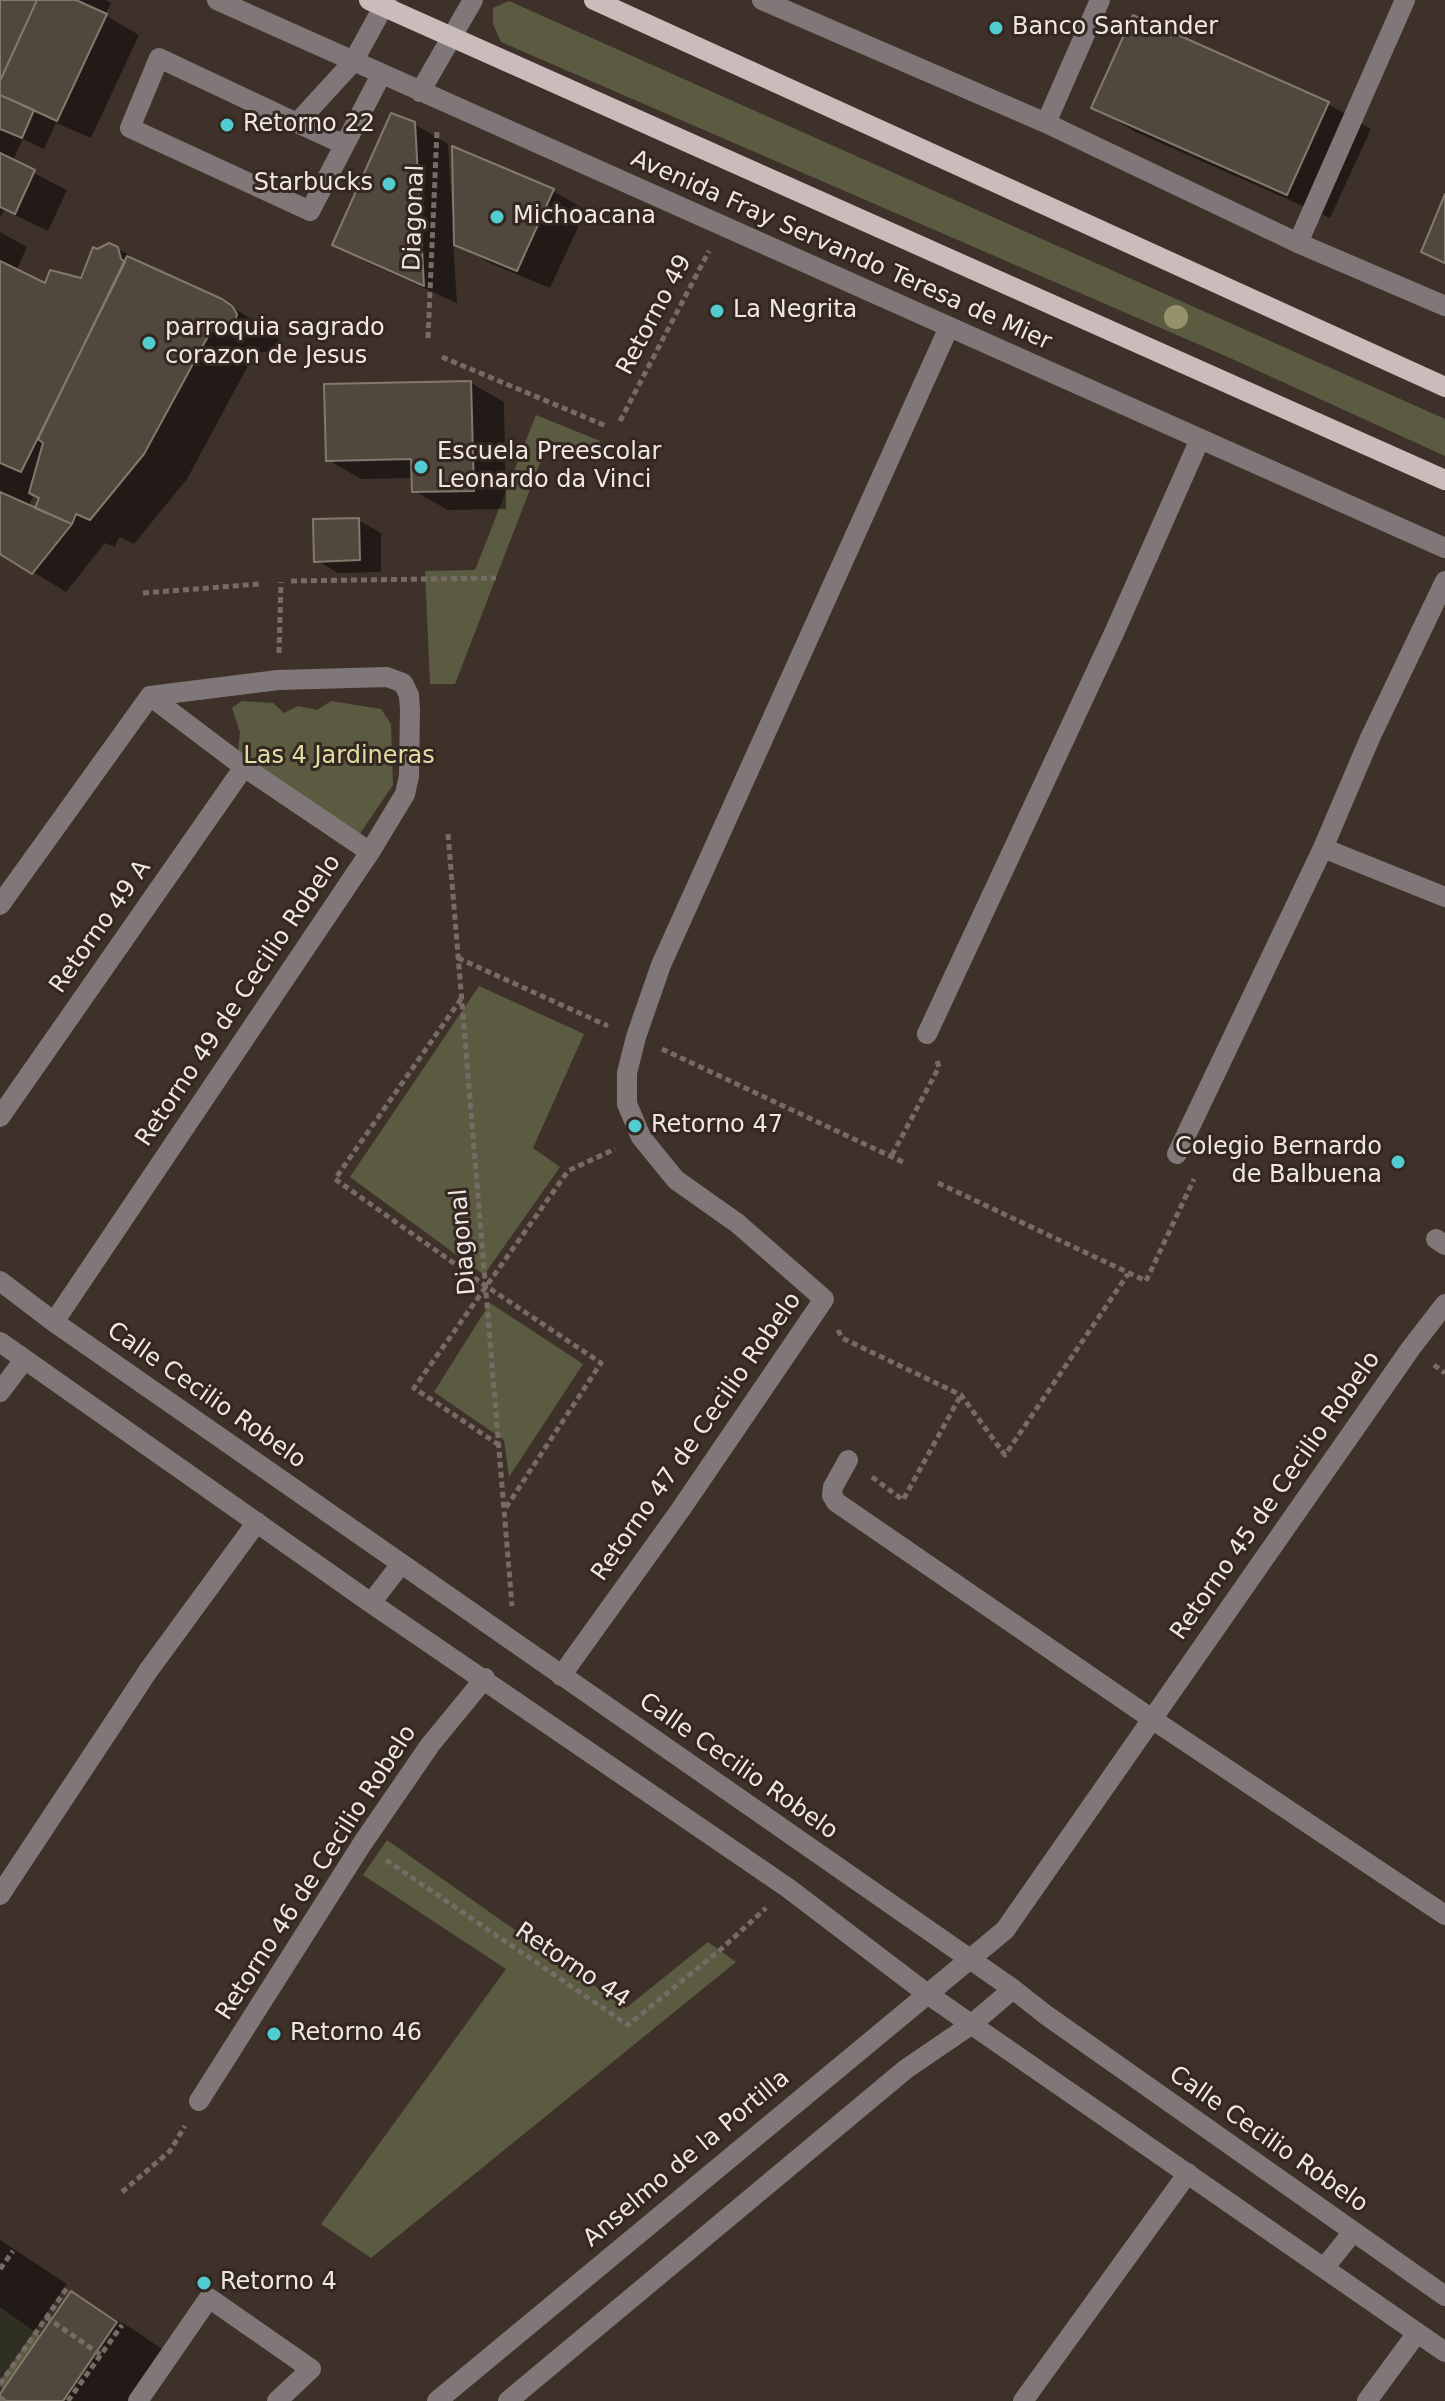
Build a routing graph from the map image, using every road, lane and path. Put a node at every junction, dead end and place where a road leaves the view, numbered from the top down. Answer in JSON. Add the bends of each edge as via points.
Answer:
{"nodes":[{"id":1,"x":217,"y":0,"type":"edge"},
{"id":2,"x":473,"y":0,"type":"edge"},
{"id":3,"x":594,"y":0,"type":"edge"},
{"id":4,"x":762,"y":0,"type":"edge"},
{"id":5,"x":1100,"y":0,"type":"edge"},
{"id":6,"x":1405,"y":0,"type":"edge"},
{"id":7,"x":380,"y":2,"type":"edge"},
{"id":8,"x":451,"y":37,"type":"junction"},
{"id":9,"x":353,"y":62,"type":"junction"},
{"id":10,"x":381,"y":75,"type":"junction"},
{"id":11,"x":420,"y":92,"type":"junction"},
{"id":12,"x":439,"y":101,"type":"junction"},
{"id":13,"x":297,"y":123,"type":"junction"},
{"id":14,"x":1046,"y":123,"type":"junction"},
{"id":15,"x":343,"y":144,"type":"junction"},
{"id":16,"x":722,"y":226,"type":"junction"},
{"id":17,"x":1298,"y":243,"type":"junction"},
{"id":18,"x":1445,"y":306,"type":"edge"},
{"id":19,"x":949,"y":327,"type":"junction"},
{"id":20,"x":428,"y":338,"type":"dead end"},
{"id":21,"x":442,"y":357,"type":"dead end"},
{"id":22,"x":1445,"y":387,"type":"edge"},
{"id":23,"x":620,"y":421,"type":"dead end"},
{"id":24,"x":606,"y":426,"type":"dead end"},
{"id":25,"x":1200,"y":439,"type":"junction"},
{"id":26,"x":1445,"y":480,"type":"edge"},
{"id":27,"x":1445,"y":548,"type":"edge"},
{"id":28,"x":496,"y":578,"type":"dead end"},
{"id":29,"x":291,"y":581,"type":"dead end"},
{"id":30,"x":1445,"y":581,"type":"edge"},
{"id":31,"x":281,"y":582,"type":"dead end"},
{"id":32,"x":260,"y":584,"type":"dead end"},
{"id":33,"x":143,"y":593,"type":"dead end"},
{"id":34,"x":278,"y":680,"type":"junction"},
{"id":35,"x":150,"y":696,"type":"junction"},
{"id":36,"x":244,"y":767,"type":"junction"},
{"id":37,"x":448,"y":834,"type":"dead end"},
{"id":38,"x":1323,"y":848,"type":"junction"},
{"id":39,"x":370,"y":852,"type":"junction"},
{"id":40,"x":1445,"y":897,"type":"edge"},
{"id":41,"x":0,"y":905,"type":"edge"},
{"id":42,"x":458,"y":958,"type":"junction"},
{"id":43,"x":461,"y":998,"type":"junction"},
{"id":44,"x":927,"y":1034,"type":"joint"},
{"id":45,"x":636,"y":1037,"type":"junction"},
{"id":46,"x":0,"y":1117,"type":"edge"},
{"id":47,"x":641,"y":1137,"type":"junction"},
{"id":48,"x":1177,"y":1154,"type":"joint"},
{"id":49,"x":892,"y":1155,"type":"junction"},
{"id":50,"x":903,"y":1162,"type":"dead end"},
{"id":51,"x":938,"y":1183,"type":"dead end"},
{"id":52,"x":1128,"y":1274,"type":"junction"},
{"id":53,"x":0,"y":1281,"type":"edge"},
{"id":54,"x":486,"y":1286,"type":"junction"},
{"id":55,"x":824,"y":1299,"type":"junction"},
{"id":56,"x":1445,"y":1304,"type":"edge"},
{"id":57,"x":54,"y":1322,"type":"junction"},
{"id":58,"x":0,"y":1342,"type":"edge"},
{"id":59,"x":24,"y":1360,"type":"junction"},
{"id":60,"x":0,"y":1392,"type":"edge"},
{"id":61,"x":961,"y":1395,"type":"junction"},
{"id":62,"x":499,"y":1445,"type":"junction"},
{"id":63,"x":848,"y":1460,"type":"joint"},
{"id":64,"x":505,"y":1510,"type":"junction"},
{"id":65,"x":257,"y":1522,"type":"junction"},
{"id":66,"x":401,"y":1564,"type":"junction"},
{"id":67,"x":371,"y":1603,"type":"junction"},
{"id":68,"x":519,"y":1647,"type":"junction"},
{"id":69,"x":561,"y":1676,"type":"junction"},
{"id":70,"x":485,"y":1678,"type":"junction"},
{"id":71,"x":1152,"y":1719,"type":"junction"},
{"id":72,"x":362,"y":1844,"type":"junction"},
{"id":73,"x":788,"y":1888,"type":"junction"},
{"id":74,"x":0,"y":1895,"type":"edge"},
{"id":75,"x":1445,"y":1915,"type":"edge"},
{"id":76,"x":971,"y":1959,"type":"junction"},
{"id":77,"x":1013,"y":1989,"type":"junction"},
{"id":78,"x":926,"y":1993,"type":"junction"},
{"id":79,"x":972,"y":2024,"type":"junction"},
{"id":80,"x":199,"y":2101,"type":"joint"},
{"id":81,"x":1188,"y":2173,"type":"junction"},
{"id":82,"x":122,"y":2192,"type":"dead end"},
{"id":83,"x":1353,"y":2232,"type":"junction"},
{"id":84,"x":13,"y":2251,"type":"dead end"},
{"id":85,"x":1324,"y":2268,"type":"junction"},
{"id":86,"x":0,"y":2269,"type":"edge"},
{"id":87,"x":67,"y":2288,"type":"dead end"},
{"id":88,"x":1445,"y":2296,"type":"edge"},
{"id":89,"x":46,"y":2317,"type":"junction"},
{"id":90,"x":122,"y":2325,"type":"dead end"},
{"id":91,"x":1417,"y":2333,"type":"junction"},
{"id":92,"x":1445,"y":2352,"type":"edge"},
{"id":93,"x":101,"y":2355,"type":"junction"},
{"id":94,"x":0,"y":2384,"type":"edge"},
{"id":95,"x":449,"y":2397,"type":"edge"},
{"id":96,"x":68,"y":2401,"type":"edge"},
{"id":97,"x":138,"y":2401,"type":"edge"},
{"id":98,"x":277,"y":2401,"type":"edge"},
{"id":99,"x":508,"y":2401,"type":"edge"},
{"id":100,"x":1023,"y":2401,"type":"edge"},
{"id":101,"x":1367,"y":2401,"type":"edge"}],
"edges":[{"from":1,"to":9,"type":"street","name":"Avenida Fray Servando Teresa de Mier"},
{"from":2,"to":8,"type":"street"},
{"from":3,"to":22,"type":"main road"},
{"from":4,"to":14,"type":"street"},
{"from":5,"to":14,"type":"street"},
{"from":6,"to":17,"type":"street"},
{"from":7,"to":8,"type":"main road","name":"Avenida Fray Servando Teresa de Mier"},
{"from":7,"to":9,"type":"street"},
{"from":8,"to":11,"type":"street"},
{"from":8,"to":26,"type":"main road","name":"Avenida Fray Servando Teresa de Mier"},
{"from":9,"to":10,"type":"street","name":"Avenida Fray Servando Teresa de Mier"},
{"from":9,"to":13,"type":"street"},
{"from":10,"to":11,"type":"street","name":"Avenida Fray Servando Teresa de Mier"},
{"from":10,"to":15,"type":"street"},
{"from":11,"to":12,"type":"street","name":"Avenida Fray Servando Teresa de Mier"},
{"from":12,"to":16,"type":"street","name":"Avenida Fray Servando Teresa de Mier"},
{"from":12,"to":20,"type":"path","name":"Diagonal"},
{"from":13,"to":15,"type":"street"},
{"from":13,"to":15,"type":"street","via":[[159,58],[130,128],[310,211]]},
{"from":14,"to":17,"type":"street"},
{"from":16,"to":19,"type":"street","name":"Avenida Fray Servando Teresa de Mier"},
{"from":16,"to":23,"type":"path","name":"Retorno 49"},
{"from":17,"to":18,"type":"street"},
{"from":19,"to":25,"type":"street","name":"Avenida Fray Servando Teresa de Mier"},
{"from":19,"to":45,"type":"street","via":[[661,965]]},
{"from":21,"to":24,"type":"path"},
{"from":25,"to":27,"type":"street","name":"Avenida Fray Servando Teresa de Mier"},
{"from":25,"to":44,"type":"street"},
{"from":28,"to":29,"type":"path"},
{"from":30,"to":38,"type":"street"},
{"from":31,"to":34,"type":"path"},
{"from":32,"to":33,"type":"path"},
{"from":34,"to":35,"type":"street"},
{"from":34,"to":39,"type":"street","via":[[387,677],[403,683],[410,710],[409,776],[405,794]]},
{"from":35,"to":36,"type":"street","name":"Retorno 49 de Cecilio Robelo"},
{"from":35,"to":41,"type":"street"},
{"from":36,"to":39,"type":"street","name":"Retorno 49 de Cecilio Robelo"},
{"from":36,"to":46,"type":"street","name":"Retorno 49 A"},
{"from":37,"to":42,"type":"path","name":"Diagonal"},
{"from":38,"to":40,"type":"street"},
{"from":38,"to":48,"type":"street"},
{"from":39,"to":57,"type":"street","name":"Retorno 49 de Cecilio Robelo"},
{"from":42,"to":43,"type":"path","name":"Diagonal"},
{"from":42,"to":45,"type":"path"},
{"from":43,"to":54,"type":"path","name":"Diagonal"},
{"from":43,"to":54,"type":"path","via":[[335,1179]]},
{"from":44,"to":49,"type":"path","via":[[939,1067]]},
{"from":45,"to":47,"type":"street","name":"Retorno 47 de Cecilio Robelo","via":[[627,1073],[627,1104]]},
{"from":45,"to":49,"type":"path"},
{"from":47,"to":54,"type":"path","via":[[568,1171]]},
{"from":47,"to":55,"type":"street","name":"Retorno 47 de Cecilio Robelo","via":[[676,1180],[737,1223]]},
{"from":48,"to":52,"type":"path","via":[[1200,1166],[1146,1281]]},
{"from":49,"to":50,"type":"path"},
{"from":51,"to":52,"type":"path"},
{"from":52,"to":61,"type":"path","via":[[1005,1455]]},
{"from":53,"to":57,"type":"street","name":"Calle Cecilio Robelo"},
{"from":54,"to":62,"type":"path","name":"Diagonal"},
{"from":54,"to":62,"type":"path","via":[[414,1388]]},
{"from":54,"to":64,"type":"path","via":[[601,1363]]},
{"from":55,"to":61,"type":"path","via":[[842,1338]]},
{"from":55,"to":69,"type":"street","name":"Retorno 47 de Cecilio Robelo"},
{"from":56,"to":71,"type":"street","name":"Retorno 45 de Cecilio Robelo"},
{"from":57,"to":66,"type":"street","name":"Calle Cecilio Robelo"},
{"from":58,"to":59,"type":"street"},
{"from":59,"to":60,"type":"street"},
{"from":59,"to":65,"type":"street"},
{"from":61,"to":63,"type":"path","via":[[903,1500]]},
{"from":62,"to":64,"type":"path","name":"Diagonal"},
{"from":63,"to":71,"type":"street","via":[[833,1487],[836,1502]]},
{"from":64,"to":68,"type":"path","name":"Diagonal"},
{"from":65,"to":67,"type":"street"},
{"from":65,"to":74,"type":"street","via":[[148,1671]]},
{"from":66,"to":67,"type":"street"},
{"from":66,"to":68,"type":"street","name":"Calle Cecilio Robelo"},
{"from":67,"to":70,"type":"street"},
{"from":68,"to":69,"type":"street","name":"Calle Cecilio Robelo"},
{"from":69,"to":76,"type":"street","name":"Calle Cecilio Robelo"},
{"from":70,"to":72,"type":"street","name":"Retorno 46 de Cecilio Robelo","via":[[430,1745]]},
{"from":70,"to":73,"type":"street"},
{"from":71,"to":75,"type":"street"},
{"from":71,"to":76,"type":"street","name":"Retorno 45 de Cecilio Robelo","via":[[1005,1930]]},
{"from":72,"to":73,"type":"path","name":"Retorno 44","via":[[628,2025]]},
{"from":72,"to":80,"type":"street","name":"Retorno 46 de Cecilio Robelo"},
{"from":73,"to":78,"type":"street"},
{"from":76,"to":77,"type":"street","name":"Calle Cecilio Robelo"},
{"from":76,"to":78,"type":"street","name":"Anselmo de la Portilla"},
{"from":77,"to":79,"type":"street"},
{"from":77,"to":83,"type":"street","name":"Calle Cecilio Robelo"},
{"from":78,"to":79,"type":"street"},
{"from":78,"to":95,"type":"street","name":"Anselmo de la Portilla"},
{"from":79,"to":81,"type":"street"},
{"from":79,"to":99,"type":"street","via":[[906,2069]]},
{"from":80,"to":82,"type":"path","via":[[170,2151]]},
{"from":81,"to":85,"type":"street"},
{"from":81,"to":100,"type":"street"},
{"from":83,"to":85,"type":"street"},
{"from":83,"to":88,"type":"street","name":"Calle Cecilio Robelo"},
{"from":84,"to":86,"type":"path"},
{"from":85,"to":91,"type":"street"},
{"from":87,"to":89,"type":"path"},
{"from":89,"to":93,"type":"path"},
{"from":89,"to":94,"type":"path"},
{"from":90,"to":93,"type":"path"},
{"from":91,"to":92,"type":"street"},
{"from":91,"to":101,"type":"street"},
{"from":93,"to":96,"type":"path"},
{"from":97,"to":98,"type":"street","via":[[209,2298],[311,2369]]}]}
